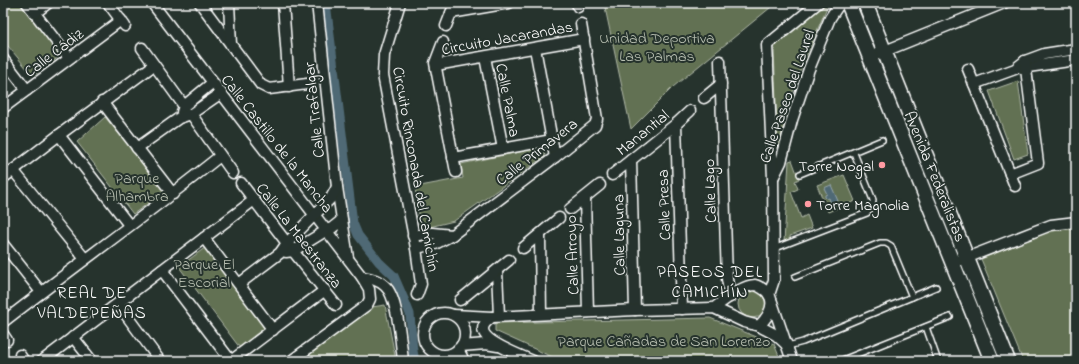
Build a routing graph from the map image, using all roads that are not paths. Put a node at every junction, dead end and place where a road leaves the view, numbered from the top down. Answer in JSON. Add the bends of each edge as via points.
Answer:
{"nodes":[{"id":1,"x":27,"y":3,"type":"edge"},
{"id":2,"x":48,"y":3,"type":"edge"},
{"id":3,"x":108,"y":3,"type":"edge"},
{"id":4,"x":152,"y":3,"type":"edge"},
{"id":5,"x":201,"y":3,"type":"edge"},
{"id":6,"x":229,"y":3,"type":"edge"},
{"id":7,"x":283,"y":3,"type":"edge"},
{"id":8,"x":317,"y":3,"type":"edge"},
{"id":9,"x":400,"y":3,"type":"edge"},
{"id":10,"x":455,"y":3,"type":"edge"},
{"id":11,"x":509,"y":3,"type":"edge"},
{"id":12,"x":818,"y":3,"type":"edge"},
{"id":13,"x":840,"y":3,"type":"edge"},
{"id":14,"x":848,"y":3,"type":"edge"},
{"id":15,"x":865,"y":3,"type":"edge"},
{"id":16,"x":1004,"y":3,"type":"edge"},
{"id":17,"x":35,"y":13,"type":"junction"},
{"id":18,"x":452,"y":13,"type":"junction"},
{"id":19,"x":581,"y":24,"type":"dead end"},
{"id":20,"x":446,"y":26,"type":"dead end"},
{"id":21,"x":584,"y":39,"type":"junction"},
{"id":22,"x":443,"y":42,"type":"dead end"},
{"id":23,"x":231,"y":45,"type":"junction"},
{"id":24,"x":142,"y":48,"type":"dead end"},
{"id":25,"x":536,"y":48,"type":"junction"},
{"id":26,"x":1076,"y":49,"type":"edge"},
{"id":27,"x":884,"y":52,"type":"junction"},
{"id":28,"x":485,"y":56,"type":"junction"},
{"id":29,"x":870,"y":57,"type":"junction"},
{"id":30,"x":69,"y":58,"type":"junction"},
{"id":31,"x":3,"y":59,"type":"edge"},
{"id":32,"x":1076,"y":60,"type":"edge"},
{"id":33,"x":720,"y":61,"type":"dead end"},
{"id":34,"x":154,"y":65,"type":"junction"},
{"id":35,"x":436,"y":65,"type":"junction"},
{"id":36,"x":1026,"y":65,"type":"junction"},
{"id":37,"x":968,"y":69,"type":"dead end"},
{"id":38,"x":212,"y":83,"type":"junction"},
{"id":39,"x":307,"y":84,"type":"dead end"},
{"id":40,"x":721,"y":84,"type":"junction"},
{"id":41,"x":974,"y":84,"type":"junction"},
{"id":42,"x":289,"y":87,"type":"junction"},
{"id":43,"x":28,"y":90,"type":"junction"},
{"id":44,"x":220,"y":94,"type":"junction"},
{"id":45,"x":704,"y":98,"type":"dead end"},
{"id":46,"x":102,"y":102,"type":"junction"},
{"id":47,"x":3,"y":108,"type":"edge"},
{"id":48,"x":188,"y":110,"type":"junction"},
{"id":49,"x":690,"y":110,"type":"dead end"},
{"id":50,"x":676,"y":124,"type":"junction"},
{"id":51,"x":59,"y":135,"type":"junction"},
{"id":52,"x":552,"y":140,"type":"junction"},
{"id":53,"x":882,"y":140,"type":"dead end"},
{"id":54,"x":137,"y":148,"type":"junction"},
{"id":55,"x":503,"y":149,"type":"junction"},
{"id":56,"x":854,"y":153,"type":"junction"},
{"id":57,"x":220,"y":156,"type":"junction"},
{"id":58,"x":555,"y":157,"type":"junction"},
{"id":59,"x":453,"y":158,"type":"junction"},
{"id":60,"x":631,"y":160,"type":"junction"},
{"id":61,"x":13,"y":170,"type":"junction"},
{"id":62,"x":233,"y":172,"type":"dead end"},
{"id":63,"x":456,"y":172,"type":"dead end"},
{"id":64,"x":800,"y":174,"type":"dead end"},
{"id":65,"x":1010,"y":174,"type":"junction"},
{"id":66,"x":612,"y":175,"type":"dead end"},
{"id":67,"x":3,"y":178,"type":"edge"},
{"id":68,"x":773,"y":178,"type":"junction"},
{"id":69,"x":241,"y":183,"type":"dead end"},
{"id":70,"x":600,"y":185,"type":"dead end"},
{"id":71,"x":1015,"y":186,"type":"dead end"},
{"id":72,"x":337,"y":187,"type":"junction"},
{"id":73,"x":173,"y":194,"type":"junction"},
{"id":74,"x":585,"y":198,"type":"junction"},
{"id":75,"x":254,"y":200,"type":"junction"},
{"id":76,"x":570,"y":209,"type":"dead end"},
{"id":77,"x":314,"y":214,"type":"junction"},
{"id":78,"x":560,"y":218,"type":"dead end"},
{"id":79,"x":342,"y":220,"type":"junction"},
{"id":80,"x":1076,"y":222,"type":"edge"},
{"id":81,"x":129,"y":225,"type":"junction"},
{"id":82,"x":326,"y":230,"type":"junction"},
{"id":83,"x":452,"y":235,"type":"junction"},
{"id":84,"x":540,"y":235,"type":"junction"},
{"id":85,"x":413,"y":236,"type":"junction"},
{"id":86,"x":204,"y":238,"type":"junction"},
{"id":87,"x":287,"y":243,"type":"junction"},
{"id":88,"x":3,"y":244,"type":"edge"},
{"id":89,"x":416,"y":248,"type":"junction"},
{"id":90,"x":523,"y":248,"type":"dead end"},
{"id":91,"x":774,"y":249,"type":"junction"},
{"id":92,"x":293,"y":251,"type":"junction"},
{"id":93,"x":280,"y":254,"type":"junction"},
{"id":94,"x":967,"y":258,"type":"junction"},
{"id":95,"x":85,"y":259,"type":"junction"},
{"id":96,"x":348,"y":260,"type":"junction"},
{"id":97,"x":509,"y":260,"type":"dead end"},
{"id":98,"x":952,"y":264,"type":"junction"},
{"id":99,"x":162,"y":270,"type":"junction"},
{"id":100,"x":497,"y":271,"type":"junction"},
{"id":101,"x":795,"y":277,"type":"dead end"},
{"id":102,"x":362,"y":278,"type":"junction"},
{"id":103,"x":239,"y":284,"type":"junction"},
{"id":104,"x":936,"y":287,"type":"dead end"},
{"id":105,"x":325,"y":290,"type":"junction"},
{"id":106,"x":41,"y":292,"type":"junction"},
{"id":107,"x":417,"y":294,"type":"dead end"},
{"id":108,"x":730,"y":297,"type":"junction"},
{"id":109,"x":912,"y":297,"type":"junction"},
{"id":110,"x":771,"y":298,"type":"junction"},
{"id":111,"x":460,"y":300,"type":"dead end"},
{"id":112,"x":118,"y":304,"type":"junction"},
{"id":113,"x":336,"y":305,"type":"dead end"},
{"id":114,"x":714,"y":308,"type":"junction"},
{"id":115,"x":682,"y":309,"type":"junction"},
{"id":116,"x":634,"y":310,"type":"junction"},
{"id":117,"x":588,"y":312,"type":"junction"},
{"id":118,"x":542,"y":314,"type":"junction"},
{"id":119,"x":454,"y":315,"type":"junction"},
{"id":120,"x":496,"y":316,"type":"junction"},
{"id":121,"x":950,"y":317,"type":"dead end"},
{"id":122,"x":3,"y":322,"type":"edge"},
{"id":123,"x":758,"y":326,"type":"junction"},
{"id":124,"x":926,"y":327,"type":"junction"},
{"id":125,"x":273,"y":330,"type":"junction"},
{"id":126,"x":73,"y":338,"type":"junction"},
{"id":127,"x":788,"y":346,"type":"junction"},
{"id":128,"x":502,"y":347,"type":"junction"},
{"id":129,"x":460,"y":348,"type":"junction"},
{"id":130,"x":42,"y":361,"type":"edge"},
{"id":131,"x":92,"y":361,"type":"edge"},
{"id":132,"x":160,"y":361,"type":"edge"},
{"id":133,"x":231,"y":361,"type":"edge"},
{"id":134,"x":291,"y":361,"type":"edge"},
{"id":135,"x":403,"y":361,"type":"edge"},
{"id":136,"x":464,"y":361,"type":"edge"},
{"id":137,"x":532,"y":361,"type":"edge"},
{"id":138,"x":792,"y":361,"type":"edge"},
{"id":139,"x":840,"y":361,"type":"edge"},
{"id":140,"x":938,"y":361,"type":"edge"},
{"id":141,"x":992,"y":361,"type":"edge"},
{"id":142,"x":1008,"y":361,"type":"edge"}],
"edges":[{"from":1,"to":17,"type":"street"},
{"from":2,"to":17,"type":"street"},
{"from":3,"to":30,"type":"street","name":"Calle Cádiz","via":[[123,23]]},
{"from":4,"to":38,"type":"street","name":"Calle Castillo de la Mancha"},
{"from":5,"to":23,"type":"street"},
{"from":6,"to":23,"type":"street"},
{"from":7,"to":42,"type":"street"},
{"from":8,"to":72,"type":"street","name":"Calle Trafalgar"},
{"from":9,"to":85,"type":"street","name":"Circuito Rinconada del Camichín","via":[[384,55],[383,74]]},
{"from":10,"to":18,"type":"street","name":"Circuito Jacarandas"},
{"from":11,"to":18,"type":"street","name":"Circuito Jacarandas"},
{"from":12,"to":68,"type":"street","name":"Calle Paseo del Laurel","via":[[767,45]]},
{"from":13,"to":68,"type":"street","name":"Calle Paseo del Laurel","via":[[830,18],[809,69],[781,162]]},
{"from":14,"to":29,"type":"street","name":"Avenida Federalistas"},
{"from":15,"to":27,"type":"street","name":"Avenida Federalistas"},
{"from":16,"to":27,"type":"street"},
{"from":17,"to":30,"type":"street"},
{"from":18,"to":20,"type":"street","name":"Circuito Jacarandas"},
{"from":19,"to":21,"type":"street","name":"Calle Primavera"},
{"from":21,"to":25,"type":"street","name":"Circuito Jacarandas"},
{"from":21,"to":58,"type":"street","name":"Calle Primavera","via":[[597,119],[595,125]]},
{"from":22,"to":35,"type":"street"},
{"from":23,"to":42,"type":"street","via":[[261,85],[269,89]]},
{"from":24,"to":34,"type":"street"},
{"from":25,"to":28,"type":"street","name":"Circuito Jacarandas"},
{"from":25,"to":52,"type":"street"},
{"from":26,"to":36,"type":"street","via":[[1044,54]]},
{"from":27,"to":29,"type":"street"},
{"from":27,"to":94,"type":"street","name":"Avenida Federalistas"},
{"from":28,"to":35,"type":"street","name":"Circuito Jacarandas"},
{"from":28,"to":55,"type":"street","name":"Calle Palma"},
{"from":29,"to":98,"type":"street","name":"Avenida Federalistas"},
{"from":30,"to":43,"type":"street","name":"Calle Cádiz"},
{"from":31,"to":43,"type":"street"},
{"from":32,"to":36,"type":"street"},
{"from":33,"to":40,"type":"street","name":"Calle Lago"},
{"from":34,"to":46,"type":"street"},
{"from":34,"to":48,"type":"street"},
{"from":35,"to":59,"type":"street"},
{"from":36,"to":41,"type":"street"},
{"from":36,"to":65,"type":"street","via":[[1038,163]]},
{"from":37,"to":41,"type":"street"},
{"from":38,"to":44,"type":"street","name":"Calle Castillo de la Mancha"},
{"from":38,"to":48,"type":"street"},
{"from":39,"to":42,"type":"street"},
{"from":40,"to":45,"type":"street"},
{"from":40,"to":108,"type":"street","name":"Calle Lago","via":[[727,279]]},
{"from":41,"to":65,"type":"street"},
{"from":43,"to":47,"type":"street","name":"Calle Cádiz"},
{"from":44,"to":48,"type":"street"},
{"from":44,"to":77,"type":"street","name":"Calle Castillo de la Mancha"},
{"from":46,"to":51,"type":"street"},
{"from":46,"to":54,"type":"street"},
{"from":48,"to":54,"type":"street"},
{"from":48,"to":57,"type":"street"},
{"from":49,"to":50,"type":"street","name":"Manantial"},
{"from":50,"to":60,"type":"street","name":"Manantial"},
{"from":50,"to":115,"type":"street","name":"Calle Presa"},
{"from":51,"to":61,"type":"street"},
{"from":51,"to":81,"type":"street"},
{"from":52,"to":55,"type":"street"},
{"from":52,"to":58,"type":"street"},
{"from":53,"to":56,"type":"lane"},
{"from":54,"to":73,"type":"street"},
{"from":55,"to":59,"type":"street"},
{"from":56,"to":64,"type":"lane"},
{"from":56,"to":91,"type":"lane","via":[[873,200],[871,209],[867,213]]},
{"from":57,"to":62,"type":"street"},
{"from":57,"to":73,"type":"street"},
{"from":58,"to":83,"type":"street","name":"Calle Primavera"},
{"from":59,"to":63,"type":"street"},
{"from":60,"to":66,"type":"street","name":"Manantial"},
{"from":60,"to":116,"type":"street","name":"Calle Laguna"},
{"from":61,"to":67,"type":"street"},
{"from":61,"to":95,"type":"street"},
{"from":65,"to":71,"type":"street"},
{"from":68,"to":91,"type":"street","name":"Calle Paseo del Laurel"},
{"from":69,"to":75,"type":"street","name":"Calle La Maestranza"},
{"from":70,"to":74,"type":"street"},
{"from":72,"to":77,"type":"street","via":[[331,198]]},
{"from":72,"to":79,"type":"street","name":"Calle Trafalgar"},
{"from":73,"to":81,"type":"street"},
{"from":74,"to":76,"type":"street"},
{"from":74,"to":117,"type":"street","name":"Calle Arroyo"},
{"from":75,"to":86,"type":"street"},
{"from":75,"to":87,"type":"street","name":"Calle La Maestranza"},
{"from":77,"to":82,"type":"street","name":"Calle Castillo de la Mancha"},
{"from":77,"to":87,"type":"street"},
{"from":78,"to":84,"type":"street"},
{"from":79,"to":82,"type":"street"},
{"from":79,"to":96,"type":"street","name":"Calle Trafalgar"},
{"from":80,"to":94,"type":"street","via":[[1051,225]]},
{"from":81,"to":95,"type":"street"},
{"from":82,"to":92,"type":"street"},
{"from":82,"to":96,"type":"street","name":"Calle Castillo de la Mancha"},
{"from":83,"to":85,"type":"street","via":[[432,233]]},
{"from":83,"to":89,"type":"street","name":"Calle Primavera","via":[[435,244]]},
{"from":84,"to":90,"type":"street"},
{"from":84,"to":118,"type":"street"},
{"from":85,"to":89,"type":"street","name":"Circuito Rinconada del Camichín"},
{"from":86,"to":99,"type":"street"},
{"from":86,"to":103,"type":"street"},
{"from":87,"to":92,"type":"street","name":"Calle La Maestranza"},
{"from":87,"to":93,"type":"street"},
{"from":88,"to":106,"type":"street"},
{"from":89,"to":107,"type":"street","name":"Circuito Rinconada del Camichín","via":[[421,284]]},
{"from":91,"to":110,"type":"street","name":"Calle Paseo del Laurel"},
{"from":92,"to":93,"type":"street"},
{"from":92,"to":105,"type":"street","name":"Calle La Maestranza"},
{"from":93,"to":103,"type":"street"},
{"from":94,"to":98,"type":"street"},
{"from":94,"to":142,"type":"street","name":"Avenida Federalistas"},
{"from":95,"to":106,"type":"street"},
{"from":96,"to":102,"type":"street","name":"Calle Castillo de la Mancha"},
{"from":97,"to":100,"type":"street"},
{"from":98,"to":141,"type":"street","name":"Avenida Federalistas"},
{"from":99,"to":112,"type":"street"},
{"from":99,"to":133,"type":"street"},
{"from":100,"to":111,"type":"street"},
{"from":100,"to":120,"type":"street"},
{"from":101,"to":109,"type":"lane","via":[[886,242],[891,246]]},
{"from":102,"to":134,"type":"street","name":"Calle Castillo de la Mancha","via":[[369,289],[370,299],[367,305]]},
{"from":102,"to":135,"type":"street","via":[[378,281],[386,286],[392,295]]},
{"from":103,"to":125,"type":"street"},
{"from":104,"to":109,"type":"lane"},
{"from":105,"to":113,"type":"street","name":"Calle La Maestranza"},
{"from":105,"to":125,"type":"street"},
{"from":106,"to":122,"type":"street"},
{"from":108,"to":110,"type":"street","via":[[755,285],[762,288]]},
{"from":108,"to":114,"type":"street"},
{"from":109,"to":127,"type":"lane"},
{"from":110,"to":123,"type":"street","name":"Calle Paseo del Laurel","via":[[771,310]]},
{"from":110,"to":127,"type":"street"},
{"from":112,"to":126,"type":"street"},
{"from":112,"to":132,"type":"street"},
{"from":114,"to":115,"type":"street"},
{"from":114,"to":123,"type":"street"},
{"from":115,"to":116,"type":"street"},
{"from":116,"to":117,"type":"street"},
{"from":117,"to":118,"type":"street"},
{"from":118,"to":120,"type":"street"},
{"from":119,"to":120,"type":"street"},
{"from":119,"to":129,"type":"street","via":[[464,329]]},
{"from":119,"to":129,"type":"street","via":[[445,313],[431,317],[423,330],[423,337],[430,350],[437,354],[452,354]]},
{"from":120,"to":128,"type":"street","via":[[484,324],[483,330]]},
{"from":121,"to":124,"type":"lane"},
{"from":123,"to":127,"type":"street","via":[[776,335]]},
{"from":124,"to":139,"type":"lane"},
{"from":124,"to":140,"type":"lane"},
{"from":125,"to":133,"type":"street"},
{"from":126,"to":130,"type":"street"},
{"from":126,"to":131,"type":"street"},
{"from":127,"to":138,"type":"street"},
{"from":128,"to":129,"type":"street","via":[[486,344]]},
{"from":128,"to":137,"type":"street"},
{"from":129,"to":136,"type":"street"}]}
